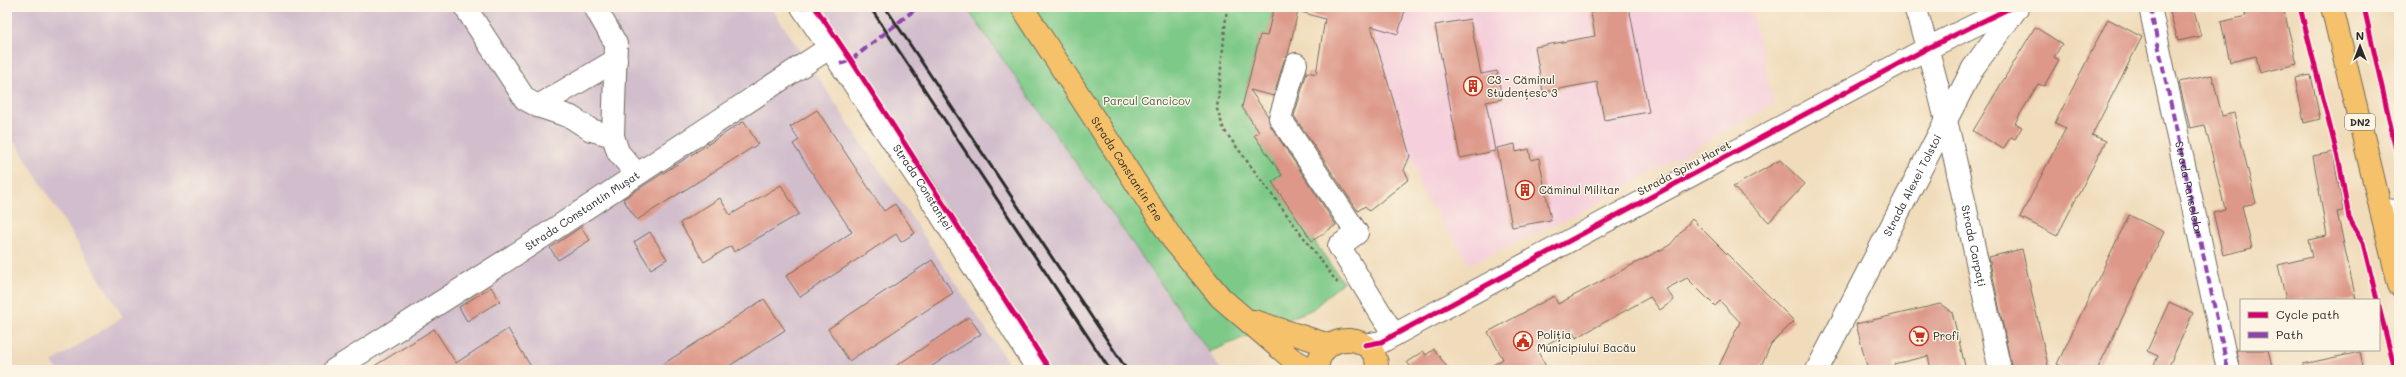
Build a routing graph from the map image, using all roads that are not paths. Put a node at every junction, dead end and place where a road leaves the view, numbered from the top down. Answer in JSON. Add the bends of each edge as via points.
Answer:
{"nodes":[{"id":1,"x":465,"y":7,"type":"edge"},
{"id":2,"x":595,"y":7,"type":"edge"},
{"id":3,"x":802,"y":7,"type":"edge"},
{"id":4,"x":1022,"y":7,"type":"edge"},
{"id":5,"x":1915,"y":7,"type":"edge"},
{"id":6,"x":2012,"y":7,"type":"edge"},
{"id":7,"x":2018,"y":7,"type":"edge"},
{"id":8,"x":2150,"y":7,"type":"edge"},
{"id":9,"x":2317,"y":7,"type":"edge"},
{"id":10,"x":2332,"y":7,"type":"edge"},
{"id":11,"x":2342,"y":7,"type":"edge"},
{"id":12,"x":2339,"y":33,"type":"junction"},
{"id":13,"x":829,"y":48,"type":"junction"},
{"id":14,"x":1928,"y":48,"type":"junction"},
{"id":15,"x":616,"y":60,"type":"junction"},
{"id":16,"x":1296,"y":64,"type":"dead end"},
{"id":17,"x":538,"y":106,"type":"junction"},
{"id":18,"x":1946,"y":122,"type":"junction"},
{"id":19,"x":613,"y":136,"type":"junction"},
{"id":20,"x":636,"y":174,"type":"junction"},
{"id":21,"x":2390,"y":210,"type":"edge"},
{"id":22,"x":2399,"y":285,"type":"edge"},
{"id":23,"x":1247,"y":319,"type":"junction"},
{"id":24,"x":1394,"y":335,"type":"junction"},
{"id":25,"x":1329,"y":345,"type":"junction"},
{"id":26,"x":1365,"y":345,"type":"junction"},
{"id":27,"x":334,"y":370,"type":"edge"},
{"id":28,"x":1038,"y":370,"type":"edge"},
{"id":29,"x":1312,"y":370,"type":"edge"},
{"id":30,"x":1317,"y":370,"type":"edge"},
{"id":31,"x":1377,"y":370,"type":"edge"},
{"id":32,"x":1817,"y":370,"type":"edge"},
{"id":33,"x":2000,"y":370,"type":"edge"},
{"id":34,"x":2228,"y":370,"type":"edge"}],
"edges":[{"from":1,"to":17,"type":"street","via":[[525,100]]},
{"from":2,"to":15,"type":"street","via":[[616,44]]},
{"from":3,"to":13,"type":"street","name":"Strada Constanței"},
{"from":4,"to":23,"type":"main road","name":"Strada Constantin Ene","via":[[1173,240],[1221,298]]},
{"from":5,"to":14,"type":"street","name":"Strada Carpați"},
{"from":6,"to":14,"type":"street","name":"Strada Spiru Haret"},
{"from":7,"to":18,"type":"street","name":"Strada Alexei Tolstoi","via":[[1985,49]]},
{"from":8,"to":34,"type":"street","name":"Strada Panselelor"},
{"from":9,"to":12,"type":"main road"},
{"from":10,"to":12,"type":"main road","number":"DN2"},
{"from":11,"to":12,"type":"main road"},
{"from":12,"to":21,"type":"main road","number":"DN2"},
{"from":13,"to":20,"type":"street","name":"Strada Constantin Mușat"},
{"from":13,"to":28,"type":"street","name":"Strada Constanței","via":[[920,183]]},
{"from":14,"to":18,"type":"street","name":"Strada Carpați"},
{"from":14,"to":24,"type":"street","name":"Strada Spiru Haret"},
{"from":15,"to":17,"type":"street"},
{"from":15,"to":19,"type":"street"},
{"from":16,"to":24,"type":"street","via":[[1280,118],[1357,233],[1339,246]]},
{"from":17,"to":19,"type":"street","via":[[571,117],[591,130]]},
{"from":18,"to":32,"type":"street","name":"Strada Alexei Tolstoi"},
{"from":18,"to":33,"type":"street","name":"Strada Carpați"},
{"from":19,"to":20,"type":"street","via":[[618,152]]},
{"from":20,"to":27,"type":"street","name":"Strada Constantin Mușat"},
{"from":21,"to":22,"type":"main road","number":"DN2"},
{"from":23,"to":25,"type":"main road","name":"Strada Constantin Ene"},
{"from":23,"to":29,"type":"main road","name":"Strada Constantin Ene","via":[[1292,359]]},
{"from":24,"to":26,"type":"street","name":"Strada Spiru Haret","via":[[1381,342]]},
{"from":25,"to":26,"type":"main road","via":[[1347,339]]},
{"from":25,"to":30,"type":"main road","via":[[1322,353]]},
{"from":26,"to":31,"type":"main road","via":[[1374,354]]}]}
